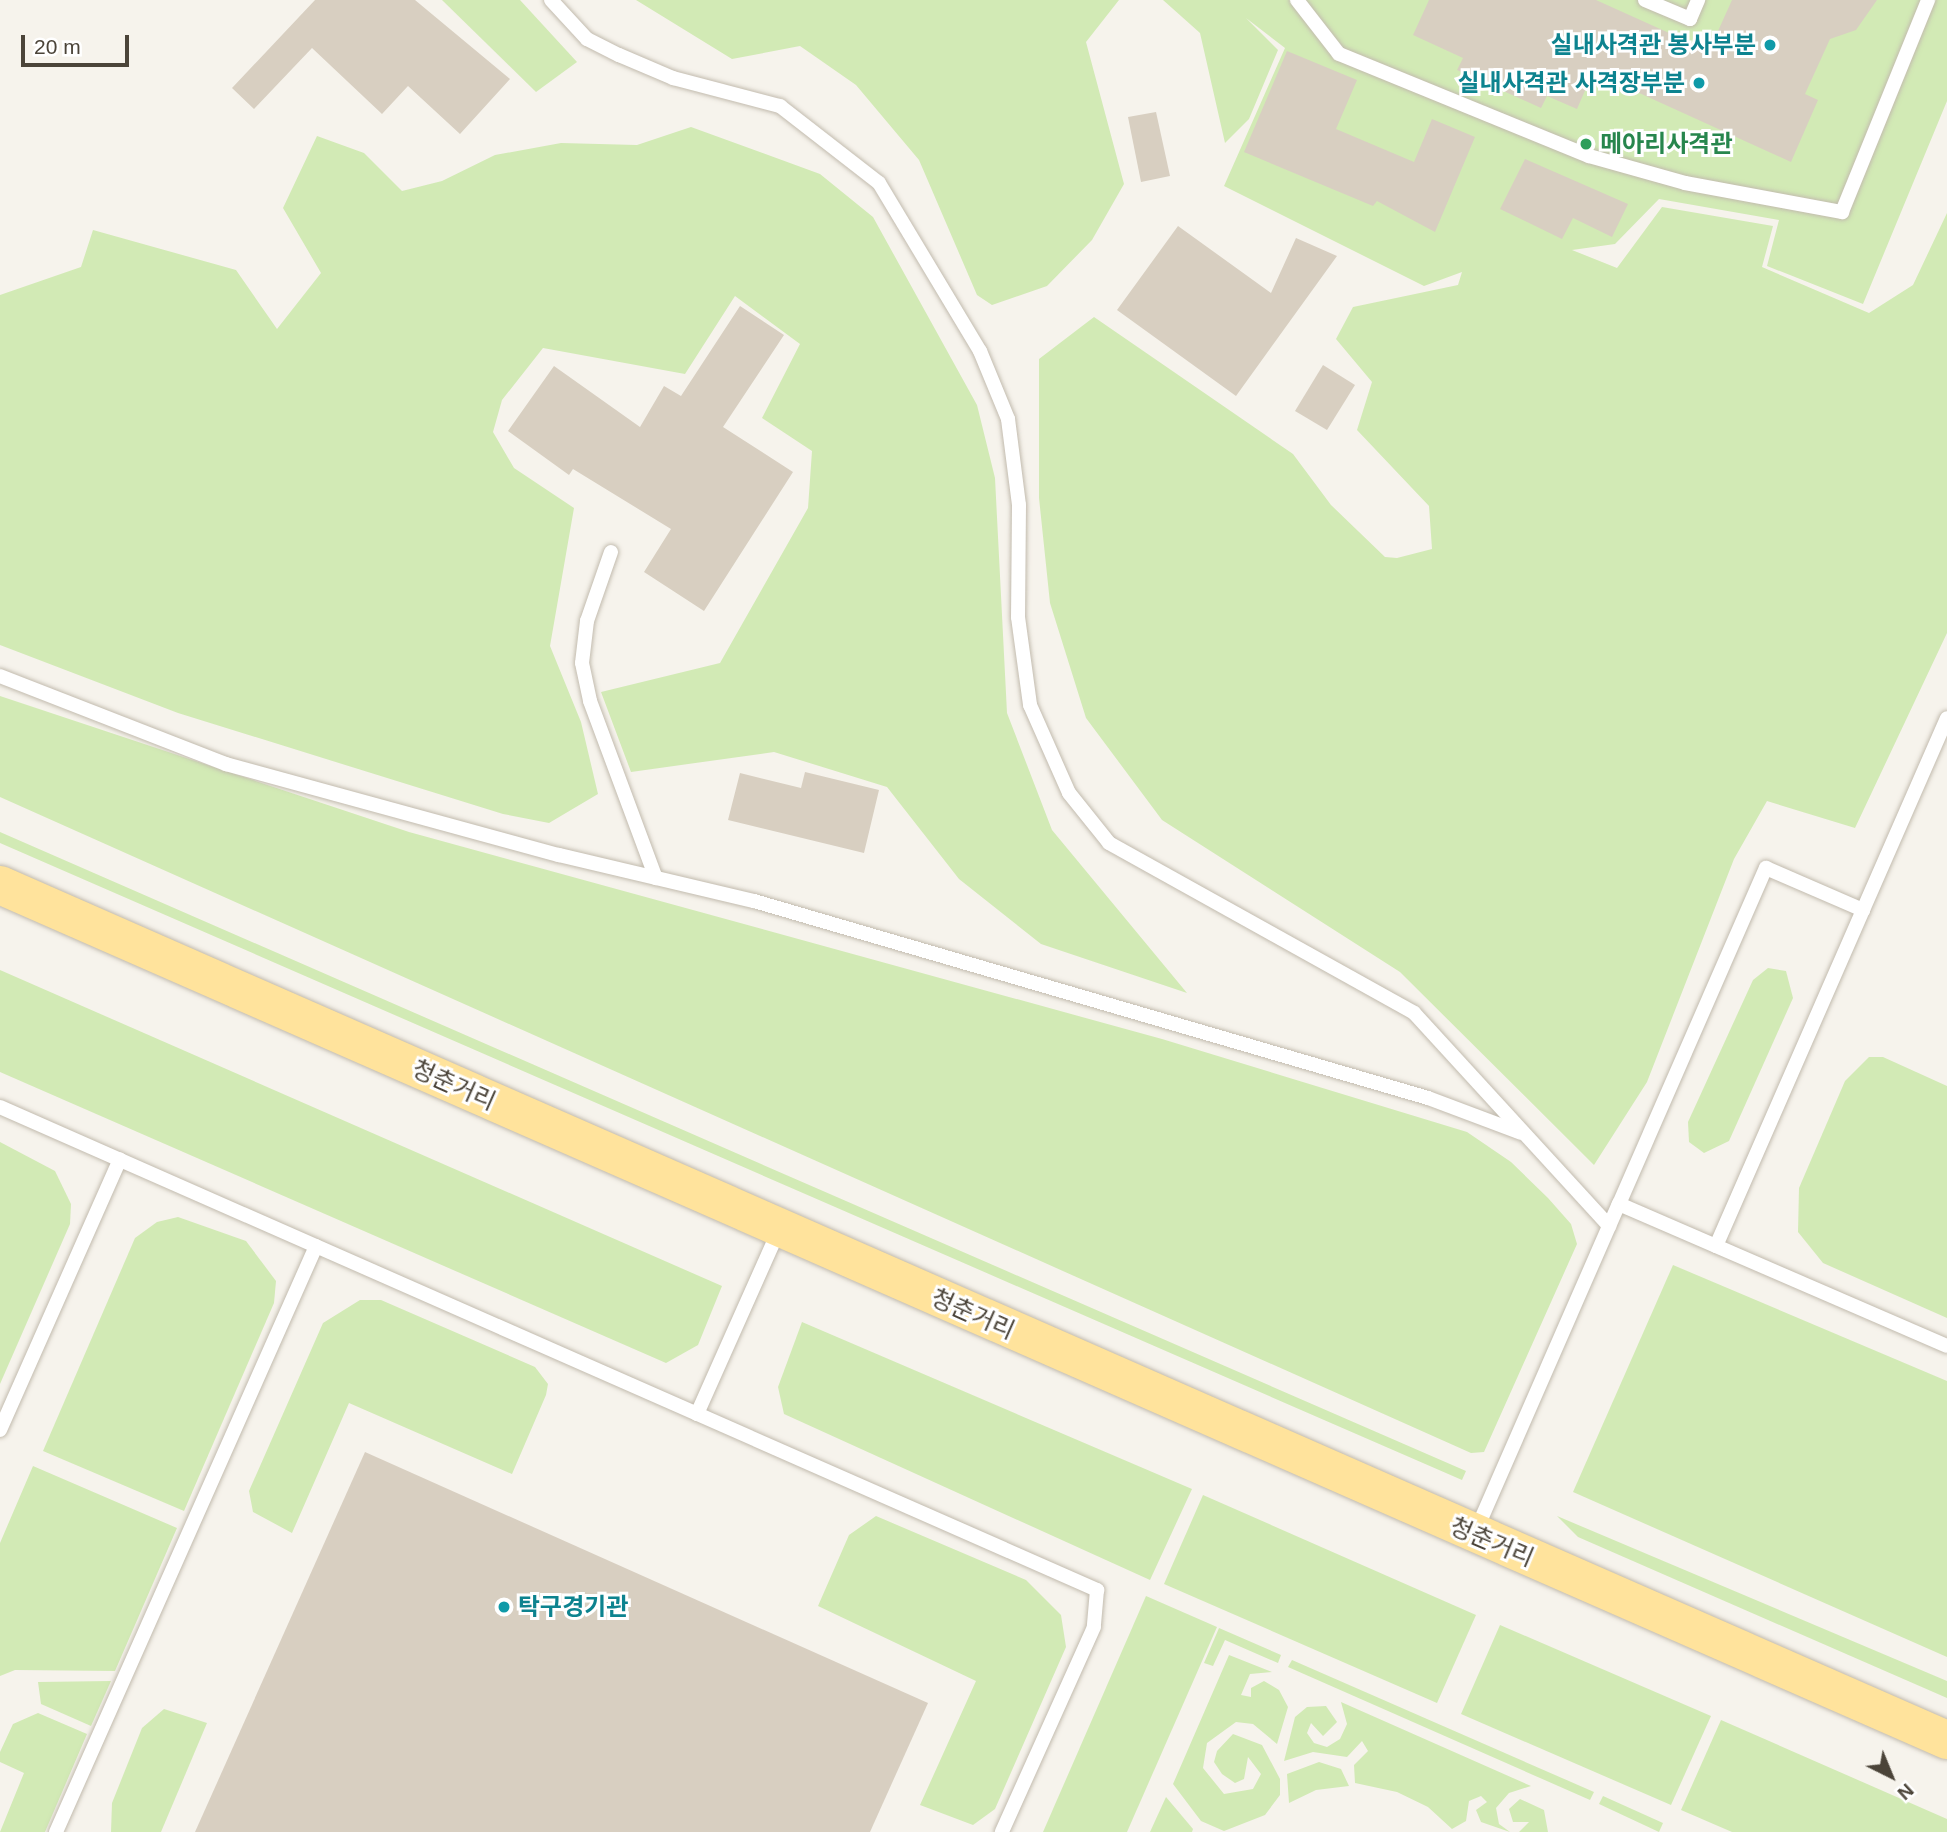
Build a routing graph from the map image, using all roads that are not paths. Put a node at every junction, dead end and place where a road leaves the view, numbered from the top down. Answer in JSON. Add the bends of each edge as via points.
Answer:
{"nodes":[{"id":1,"x":551,"y":0,"type":"edge"},
{"id":2,"x":1297,"y":0,"type":"edge"},
{"id":3,"x":1645,"y":0,"type":"edge"},
{"id":4,"x":1698,"y":0,"type":"edge"},
{"id":5,"x":1928,"y":0,"type":"edge"},
{"id":6,"x":611,"y":552,"type":"dead end"},
{"id":7,"x":0,"y":676,"type":"edge"},
{"id":8,"x":1947,"y":718,"type":"edge"},
{"id":9,"x":656,"y":878,"type":"junction"},
{"id":10,"x":0,"y":885,"type":"edge"},
{"id":11,"x":1863,"y":910,"type":"junction"},
{"id":12,"x":0,"y":1107,"type":"edge"},
{"id":13,"x":1522,"y":1133,"type":"junction"},
{"id":14,"x":120,"y":1159,"type":"junction"},
{"id":15,"x":1619,"y":1204,"type":"junction"},
{"id":16,"x":1609,"y":1226,"type":"junction"},
{"id":17,"x":779,"y":1229,"type":"junction"},
{"id":18,"x":316,"y":1246,"type":"junction"},
{"id":19,"x":1716,"y":1246,"type":"junction"},
{"id":20,"x":1947,"y":1346,"type":"edge"},
{"id":21,"x":697,"y":1414,"type":"junction"},
{"id":22,"x":0,"y":1430,"type":"edge"},
{"id":23,"x":1475,"y":1534,"type":"junction"},
{"id":24,"x":1947,"y":1740,"type":"edge"},
{"id":25,"x":56,"y":1832,"type":"edge"},
{"id":26,"x":1002,"y":1832,"type":"edge"}],
"edges":[{"from":1,"to":13,"type":"lane","via":[[587,39],[619,55],[673,78],[780,106],[878,183],[979,351],[1008,419],[1019,505],[1018,617],[1030,705],[1069,793],[1109,843],[1414,1013]]},
{"from":2,"to":5,"type":"lane","via":[[1339,54],[1589,156],[1685,183],[1842,212]]},
{"from":3,"to":4,"type":"lane","via":[[1690,19]]},
{"from":6,"to":9,"type":"lane","via":[[587,621],[582,663],[590,701]]},
{"from":7,"to":9,"type":"lane","via":[[226,764]]},
{"from":8,"to":11,"type":"lane"},
{"from":9,"to":13,"type":"lane","via":[[1180,1024],[1427,1098]]},
{"from":10,"to":17,"type":"main road","name":"청춘거리"},
{"from":11,"to":15,"type":"lane","via":[[1766,868]]},
{"from":11,"to":19,"type":"lane"},
{"from":12,"to":14,"type":"lane"},
{"from":13,"to":16,"type":"lane"},
{"from":14,"to":18,"type":"lane"},
{"from":14,"to":22,"type":"lane"},
{"from":15,"to":16,"type":"lane"},
{"from":15,"to":19,"type":"lane"},
{"from":16,"to":23,"type":"lane"},
{"from":17,"to":21,"type":"lane"},
{"from":17,"to":23,"type":"main road","name":"청춘거리"},
{"from":18,"to":21,"type":"lane"},
{"from":18,"to":25,"type":"lane"},
{"from":19,"to":20,"type":"lane"},
{"from":21,"to":26,"type":"lane","via":[[1097,1590],[1094,1627]]},
{"from":23,"to":24,"type":"main road","name":"청춘거리"}]}
